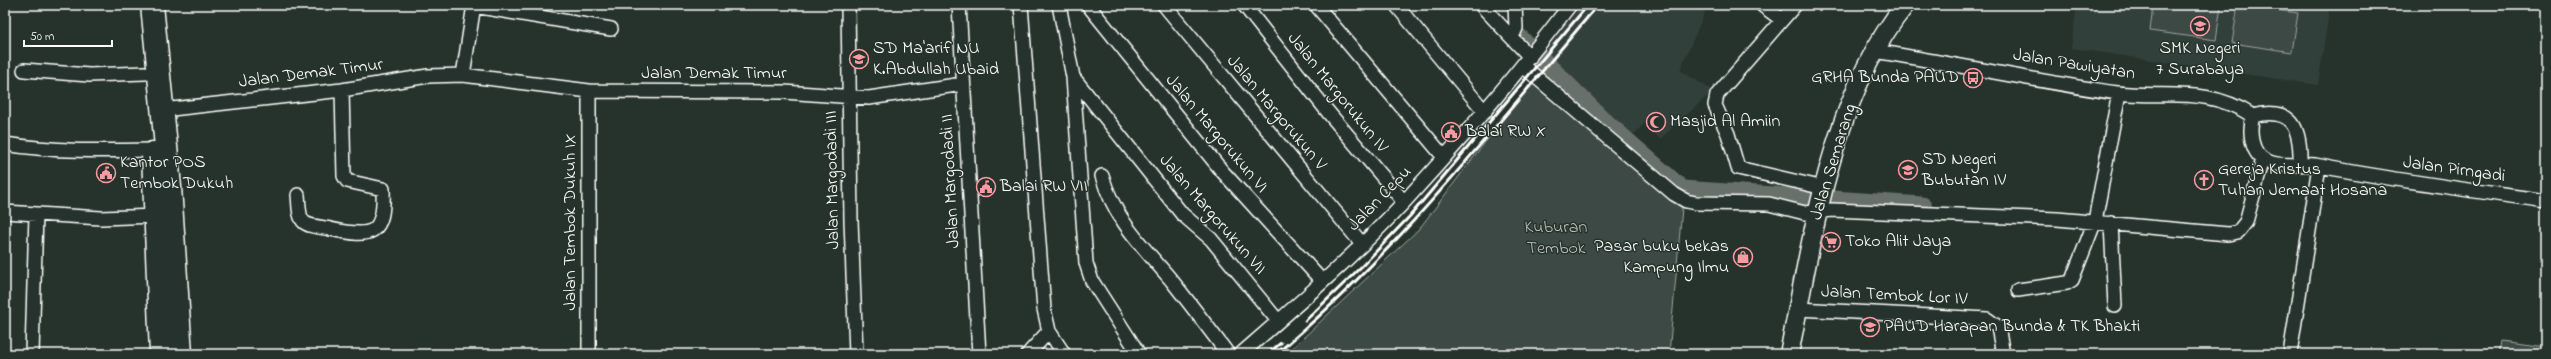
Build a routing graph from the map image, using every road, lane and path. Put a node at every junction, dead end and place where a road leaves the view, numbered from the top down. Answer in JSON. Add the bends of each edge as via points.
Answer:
{"nodes":[{"id":1,"x":137,"y":5,"type":"edge"},
{"id":2,"x":152,"y":5,"type":"edge"},
{"id":3,"x":848,"y":5,"type":"edge"},
{"id":4,"x":959,"y":5,"type":"edge"},
{"id":5,"x":1021,"y":5,"type":"edge"},
{"id":6,"x":1059,"y":5,"type":"edge"},
{"id":7,"x":1088,"y":5,"type":"edge"},
{"id":8,"x":1164,"y":5,"type":"edge"},
{"id":9,"x":1244,"y":5,"type":"edge"},
{"id":10,"x":1316,"y":5,"type":"edge"},
{"id":11,"x":1396,"y":5,"type":"edge"},
{"id":12,"x":1481,"y":5,"type":"edge"},
{"id":13,"x":1515,"y":5,"type":"edge"},
{"id":14,"x":1570,"y":5,"type":"edge"},
{"id":15,"x":1762,"y":5,"type":"edge"},
{"id":16,"x":1795,"y":5,"type":"edge"},
{"id":17,"x":1905,"y":5,"type":"edge"},
{"id":18,"x":474,"y":6,"type":"edge"},
{"id":19,"x":1782,"y":20,"type":"junction"},
{"id":20,"x":611,"y":30,"type":"dead end"},
{"id":21,"x":1513,"y":35,"type":"junction"},
{"id":22,"x":1874,"y":51,"type":"junction"},
{"id":23,"x":1530,"y":57,"type":"junction"},
{"id":24,"x":24,"y":70,"type":"dead end"},
{"id":25,"x":145,"y":73,"type":"junction"},
{"id":26,"x":464,"y":75,"type":"junction"},
{"id":27,"x":1073,"y":77,"type":"junction"},
{"id":28,"x":963,"y":84,"type":"junction"},
{"id":29,"x":342,"y":90,"type":"junction"},
{"id":30,"x":589,"y":91,"type":"junction"},
{"id":31,"x":2118,"y":93,"type":"junction"},
{"id":32,"x":850,"y":97,"type":"junction"},
{"id":33,"x":163,"y":110,"type":"junction"},
{"id":34,"x":1485,"y":112,"type":"junction"},
{"id":35,"x":2252,"y":116,"type":"junction"},
{"id":36,"x":5,"y":144,"type":"edge"},
{"id":37,"x":152,"y":150,"type":"junction"},
{"id":38,"x":1443,"y":156,"type":"junction"},
{"id":39,"x":2263,"y":159,"type":"junction"},
{"id":40,"x":2300,"y":163,"type":"junction"},
{"id":41,"x":2319,"y":166,"type":"junction"},
{"id":42,"x":1102,"y":176,"type":"dead end"},
{"id":43,"x":298,"y":195,"type":"dead end"},
{"id":44,"x":1821,"y":200,"type":"junction"},
{"id":45,"x":2546,"y":201,"type":"edge"},
{"id":46,"x":1404,"y":202,"type":"junction"},
{"id":47,"x":5,"y":212,"type":"edge"},
{"id":48,"x":36,"y":214,"type":"junction"},
{"id":49,"x":156,"y":216,"type":"junction"},
{"id":50,"x":2095,"y":221,"type":"junction"},
{"id":51,"x":2111,"y":223,"type":"junction"},
{"id":52,"x":1362,"y":244,"type":"junction"},
{"id":53,"x":1322,"y":281,"type":"junction"},
{"id":54,"x":2018,"y":290,"type":"dead end"},
{"id":55,"x":2115,"y":306,"type":"dead end"},
{"id":56,"x":1798,"y":309,"type":"junction"},
{"id":57,"x":1278,"y":322,"type":"junction"},
{"id":58,"x":1049,"y":331,"type":"junction"},
{"id":59,"x":32,"y":354,"type":"edge"},
{"id":60,"x":161,"y":354,"type":"edge"},
{"id":61,"x":181,"y":354,"type":"edge"},
{"id":62,"x":589,"y":354,"type":"edge"},
{"id":63,"x":856,"y":354,"type":"edge"},
{"id":64,"x":979,"y":354,"type":"edge"},
{"id":65,"x":1028,"y":354,"type":"edge"},
{"id":66,"x":1064,"y":354,"type":"edge"},
{"id":67,"x":1139,"y":354,"type":"edge"},
{"id":68,"x":1228,"y":354,"type":"edge"},
{"id":69,"x":1241,"y":354,"type":"edge"},
{"id":70,"x":1789,"y":354,"type":"edge"},
{"id":71,"x":2002,"y":354,"type":"edge"},
{"id":72,"x":2290,"y":354,"type":"edge"}],
"edges":[{"from":1,"to":25,"type":"highway"},
{"from":2,"to":33,"type":"highway"},
{"from":3,"to":32,"type":"street","name":"Jalan Margodadi III"},
{"from":4,"to":28,"type":"street","name":"Jalan Margodadi II"},
{"from":5,"to":58,"type":"street","via":[[1043,297]]},
{"from":6,"to":27,"type":"street"},
{"from":7,"to":53,"type":"street","name":"Jalan Margorukun VI","via":[[1230,181]]},
{"from":8,"to":52,"type":"street","name":"Jalan Margorukun V"},
{"from":9,"to":46,"type":"street","name":"Jalan Margorukun IV","via":[[1328,112]]},
{"from":10,"to":38,"type":"street"},
{"from":11,"to":34,"type":"street"},
{"from":12,"to":21,"type":"street"},
{"from":13,"to":21,"type":"street"},
{"from":14,"to":23,"type":"street","name":"Jalan Cepu"},
{"from":15,"to":19,"type":"street"},
{"from":16,"to":19,"type":"street"},
{"from":17,"to":22,"type":"street","name":"Jalan Semarang"},
{"from":18,"to":20,"type":"street"},
{"from":18,"to":26,"type":"street"},
{"from":19,"to":44,"type":"street","via":[[1717,95],[1715,105],[1728,134],[1738,168]]},
{"from":21,"to":23,"type":"street"},
{"from":22,"to":31,"type":"street","name":"Jalan Pawiyatan"},
{"from":22,"to":44,"type":"street","name":"Jalan Semarang","via":[[1845,118]]},
{"from":23,"to":34,"type":"street","name":"Jalan Cepu"},
{"from":23,"to":44,"type":"street","via":[[1679,197],[1696,202],[1769,204],[1805,213]]},
{"from":24,"to":25,"type":"street","via":[[89,75]]},
{"from":25,"to":37,"type":"highway"},
{"from":26,"to":29,"type":"street","name":"Jalan Demak Timur","via":[[428,76]]},
{"from":26,"to":30,"type":"street","name":"Jalan Demak Timur"},
{"from":27,"to":57,"type":"street","name":"Jalan Margorukun VII","via":[[1182,214],[1211,239]]},
{"from":27,"to":67,"type":"street","via":[[1086,263],[1092,281]]},
{"from":28,"to":32,"type":"street","name":"Jalan Demak Timur","via":[[882,97]]},
{"from":28,"to":64,"type":"street","name":"Jalan Margodadi II"},
{"from":29,"to":33,"type":"street","name":"Jalan Demak Timur"},
{"from":29,"to":43,"type":"street","via":[[344,176],[348,181],[383,189],[383,219],[367,234],[307,224],[301,217]]},
{"from":30,"to":32,"type":"street","name":"Jalan Demak Timur","via":[[784,92]]},
{"from":30,"to":62,"type":"street","name":"Jalan Tembok Dukuh IX"},
{"from":31,"to":35,"type":"street","name":"Jalan Pawiyatan","via":[[2204,95],[2240,108]]},
{"from":31,"to":50,"type":"street"},
{"from":32,"to":63,"type":"street","name":"Jalan Margodadi III"},
{"from":33,"to":61,"type":"highway"},
{"from":34,"to":38,"type":"street","name":"Jalan Cepu"},
{"from":35,"to":39,"type":"street","via":[[2252,140],[2255,150]]},
{"from":35,"to":40,"type":"street","via":[[2273,112],[2289,119],[2296,127],[2300,140]]},
{"from":36,"to":37,"type":"street","via":[[34,149],[76,151]]},
{"from":37,"to":49,"type":"highway"},
{"from":38,"to":46,"type":"street","name":"Jalan Cepu"},
{"from":39,"to":40,"type":"street","name":"Jalan Pirngadi","via":[[2274,164]]},
{"from":39,"to":51,"type":"street","via":[[2242,229],[2228,234]]},
{"from":40,"to":41,"type":"street","name":"Jalan Pirngadi"},
{"from":41,"to":45,"type":"street","name":"Jalan Pirngadi","via":[[2384,179]]},
{"from":41,"to":72,"type":"street"},
{"from":42,"to":68,"type":"street","via":[[1120,219]]},
{"from":44,"to":50,"type":"street","via":[[1832,210]]},
{"from":44,"to":56,"type":"street","name":"Jalan Semarang"},
{"from":46,"to":52,"type":"street","name":"Jalan Cepu"},
{"from":47,"to":48,"type":"street"},
{"from":48,"to":49,"type":"street","via":[[113,218]]},
{"from":48,"to":59,"type":"street"},
{"from":49,"to":60,"type":"highway"},
{"from":50,"to":51,"type":"street"},
{"from":50,"to":54,"type":"street","via":[[2072,280],[2067,283]]},
{"from":51,"to":55,"type":"street"},
{"from":52,"to":53,"type":"street","name":"Jalan Cepu"},
{"from":53,"to":57,"type":"street","name":"Jalan Cepu"},
{"from":56,"to":70,"type":"street","name":"Jalan Semarang"},
{"from":56,"to":71,"type":"street","name":"Jalan Tembok Lor IV","via":[[1987,319],[1998,327]]},
{"from":57,"to":69,"type":"street","name":"Jalan Cepu"},
{"from":58,"to":65,"type":"street"},
{"from":58,"to":66,"type":"street"}]}
